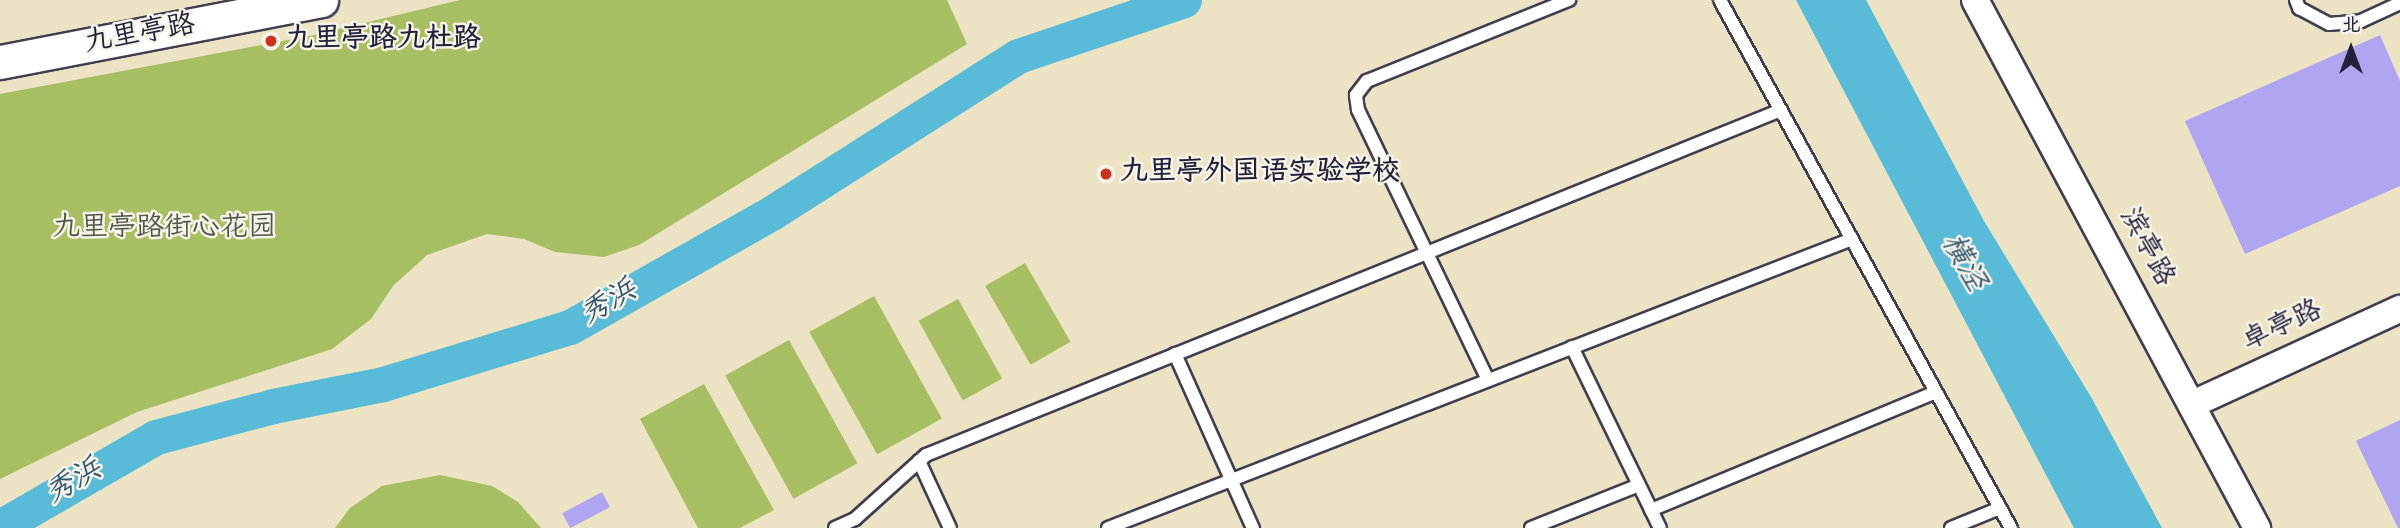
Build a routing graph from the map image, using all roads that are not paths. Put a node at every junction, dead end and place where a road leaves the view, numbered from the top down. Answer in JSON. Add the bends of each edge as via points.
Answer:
{"nodes":[{"id":1,"x":321,"y":0,"type":"edge"},
{"id":2,"x":1569,"y":0,"type":"edge"},
{"id":3,"x":1720,"y":0,"type":"edge"},
{"id":4,"x":1975,"y":0,"type":"edge"},
{"id":5,"x":2295,"y":0,"type":"edge"},
{"id":6,"x":2400,"y":3,"type":"edge"},
{"id":7,"x":0,"y":62,"type":"edge"},
{"id":8,"x":1781,"y":110,"type":"junction"},
{"id":9,"x":1852,"y":239,"type":"junction"},
{"id":10,"x":1426,"y":253,"type":"junction"},
{"id":11,"x":2400,"y":309,"type":"edge"},
{"id":12,"x":1572,"y":347,"type":"junction"},
{"id":13,"x":1175,"y":354,"type":"junction"},
{"id":14,"x":1488,"y":380,"type":"junction"},
{"id":15,"x":1936,"y":392,"type":"junction"},
{"id":16,"x":2193,"y":404,"type":"junction"},
{"id":17,"x":919,"y":461,"type":"junction"},
{"id":18,"x":1231,"y":480,"type":"junction"},
{"id":19,"x":1639,"y":485,"type":"junction"},
{"id":20,"x":2000,"y":508,"type":"junction"},
{"id":21,"x":1651,"y":510,"type":"junction"},
{"id":22,"x":835,"y":528,"type":"edge"},
{"id":23,"x":950,"y":528,"type":"edge"},
{"id":24,"x":1108,"y":528,"type":"edge"},
{"id":25,"x":1253,"y":528,"type":"edge"},
{"id":26,"x":1531,"y":528,"type":"edge"},
{"id":27,"x":1660,"y":528,"type":"edge"},
{"id":28,"x":1951,"y":528,"type":"edge"},
{"id":29,"x":2011,"y":528,"type":"edge"},
{"id":30,"x":2257,"y":528,"type":"edge"}],
"edges":[{"from":1,"to":7,"type":"street","name":"九里亭路"},
{"from":2,"to":10,"type":"lane","via":[[1367,81],[1356,95],[1358,110]]},
{"from":3,"to":8,"type":"lane"},
{"from":4,"to":16,"type":"street","name":"滨亭路"},
{"from":5,"to":6,"type":"lane","via":[[2299,8],[2329,24],[2361,21]]},
{"from":8,"to":9,"type":"lane"},
{"from":8,"to":10,"type":"lane"},
{"from":9,"to":12,"type":"lane"},
{"from":9,"to":15,"type":"lane"},
{"from":10,"to":13,"type":"lane"},
{"from":10,"to":14,"type":"lane"},
{"from":11,"to":16,"type":"street","name":"卓亭路"},
{"from":12,"to":14,"type":"lane"},
{"from":12,"to":19,"type":"lane"},
{"from":13,"to":17,"type":"lane"},
{"from":13,"to":18,"type":"lane"},
{"from":14,"to":18,"type":"lane"},
{"from":15,"to":20,"type":"lane"},
{"from":15,"to":21,"type":"lane"},
{"from":16,"to":30,"type":"street","name":"滨亭路"},
{"from":17,"to":22,"type":"lane","via":[[855,519]]},
{"from":17,"to":23,"type":"lane"},
{"from":18,"to":24,"type":"lane"},
{"from":18,"to":25,"type":"lane"},
{"from":19,"to":21,"type":"lane"},
{"from":19,"to":26,"type":"lane"},
{"from":20,"to":28,"type":"lane"},
{"from":20,"to":29,"type":"lane"},
{"from":21,"to":27,"type":"lane"}]}
